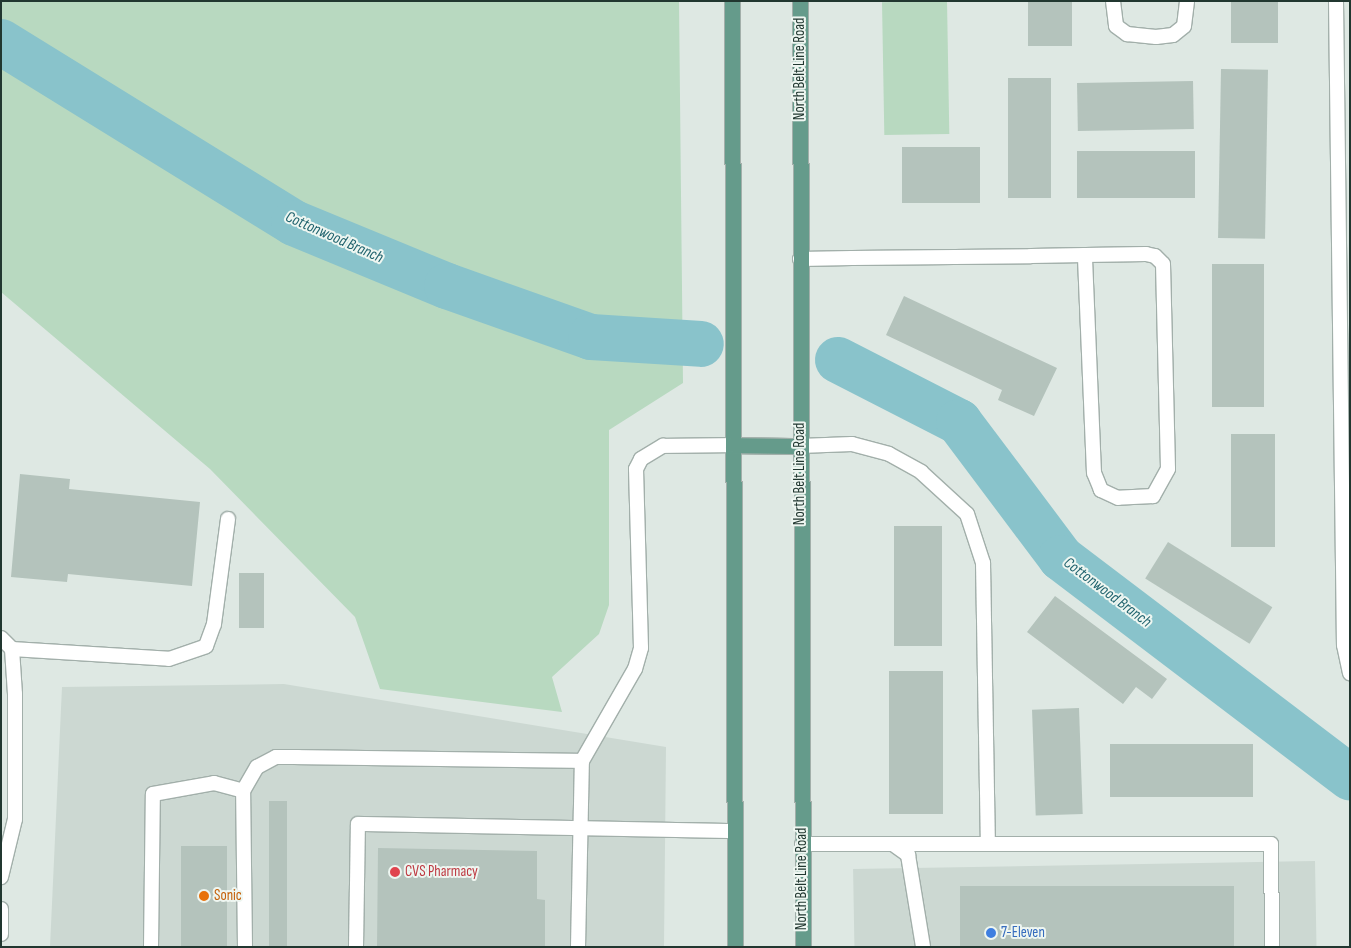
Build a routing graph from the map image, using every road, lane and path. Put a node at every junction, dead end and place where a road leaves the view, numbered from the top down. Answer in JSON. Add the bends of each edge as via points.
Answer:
{"nodes":[{"id":1,"x":732,"y":1,"type":"edge"},
{"id":2,"x":800,"y":1,"type":"edge"},
{"id":3,"x":1113,"y":1,"type":"edge"},
{"id":4,"x":1187,"y":1,"type":"edge"},
{"id":5,"x":1336,"y":1,"type":"edge"},
{"id":6,"x":1085,"y":255,"type":"junction"},
{"id":7,"x":800,"y":259,"type":"junction"},
{"id":8,"x":733,"y":445,"type":"junction"},
{"id":9,"x":800,"y":446,"type":"junction"},
{"id":10,"x":228,"y":519,"type":"dead end"},
{"id":11,"x":1,"y":638,"type":"edge"},
{"id":12,"x":12,"y":650,"type":"junction"},
{"id":13,"x":1350,"y":673,"type":"edge"},
{"id":14,"x":582,"y":761,"type":"junction"},
{"id":15,"x":243,"y":791,"type":"junction"},
{"id":16,"x":579,"y":830,"type":"junction"},
{"id":17,"x":734,"y":831,"type":"junction"},
{"id":18,"x":988,"y":843,"type":"junction"},
{"id":19,"x":802,"y":844,"type":"junction"},
{"id":20,"x":893,"y":844,"type":"junction"},
{"id":21,"x":1,"y":877,"type":"edge"},
{"id":22,"x":1,"y":909,"type":"edge"},
{"id":23,"x":1,"y":934,"type":"edge"},
{"id":24,"x":151,"y":947,"type":"edge"},
{"id":25,"x":245,"y":947,"type":"edge"},
{"id":26,"x":356,"y":947,"type":"edge"},
{"id":27,"x":578,"y":947,"type":"edge"},
{"id":28,"x":735,"y":947,"type":"edge"},
{"id":29,"x":803,"y":947,"type":"edge"},
{"id":30,"x":923,"y":947,"type":"edge"},
{"id":31,"x":1272,"y":947,"type":"edge"}],
"edges":[{"from":1,"to":8,"type":"main road"},
{"from":2,"to":7,"type":"main road","name":"North Belt Line Road"},
{"from":3,"to":4,"type":"lane","via":[[1116,26],[1127,34],[1156,37],[1173,35],[1184,26]]},
{"from":5,"to":13,"type":"lane","via":[[1344,645]]},
{"from":6,"to":6,"type":"lane","via":[[1146,254],[1163,264],[1168,470],[1153,496],[1118,498],[1101,490],[1094,472]]},
{"from":6,"to":7,"type":"lane"},
{"from":7,"to":9,"type":"main road","name":"North Belt Line Road"},
{"from":8,"to":9,"type":"main road"},
{"from":8,"to":14,"type":"lane","via":[[663,446],[641,459],[634,491],[641,648],[635,669]]},
{"from":8,"to":17,"type":"main road"},
{"from":9,"to":18,"type":"lane","via":[[852,444],[889,454],[921,472],[966,514],[983,563]]},
{"from":9,"to":19,"type":"main road","name":"North Belt Line Road"},
{"from":10,"to":12,"type":"lane","via":[[214,624],[206,646],[169,659]]},
{"from":11,"to":12,"type":"lane"},
{"from":12,"to":21,"type":"lane","via":[[15,819]]},
{"from":14,"to":15,"type":"lane","via":[[276,757],[257,767]]},
{"from":14,"to":16,"type":"lane"},
{"from":15,"to":24,"type":"lane","via":[[214,783],[154,794]]},
{"from":15,"to":25,"type":"lane"},
{"from":16,"to":17,"type":"lane"},
{"from":16,"to":26,"type":"lane","via":[[358,824]]},
{"from":16,"to":27,"type":"lane"},
{"from":17,"to":28,"type":"main road"},
{"from":18,"to":20,"type":"lane"},
{"from":18,"to":31,"type":"lane","via":[[1271,844]]},
{"from":19,"to":20,"type":"lane"},
{"from":19,"to":29,"type":"main road","name":"North Belt Line Road"},
{"from":20,"to":30,"type":"lane","via":[[908,855]]},
{"from":22,"to":23,"type":"lane"}]}
